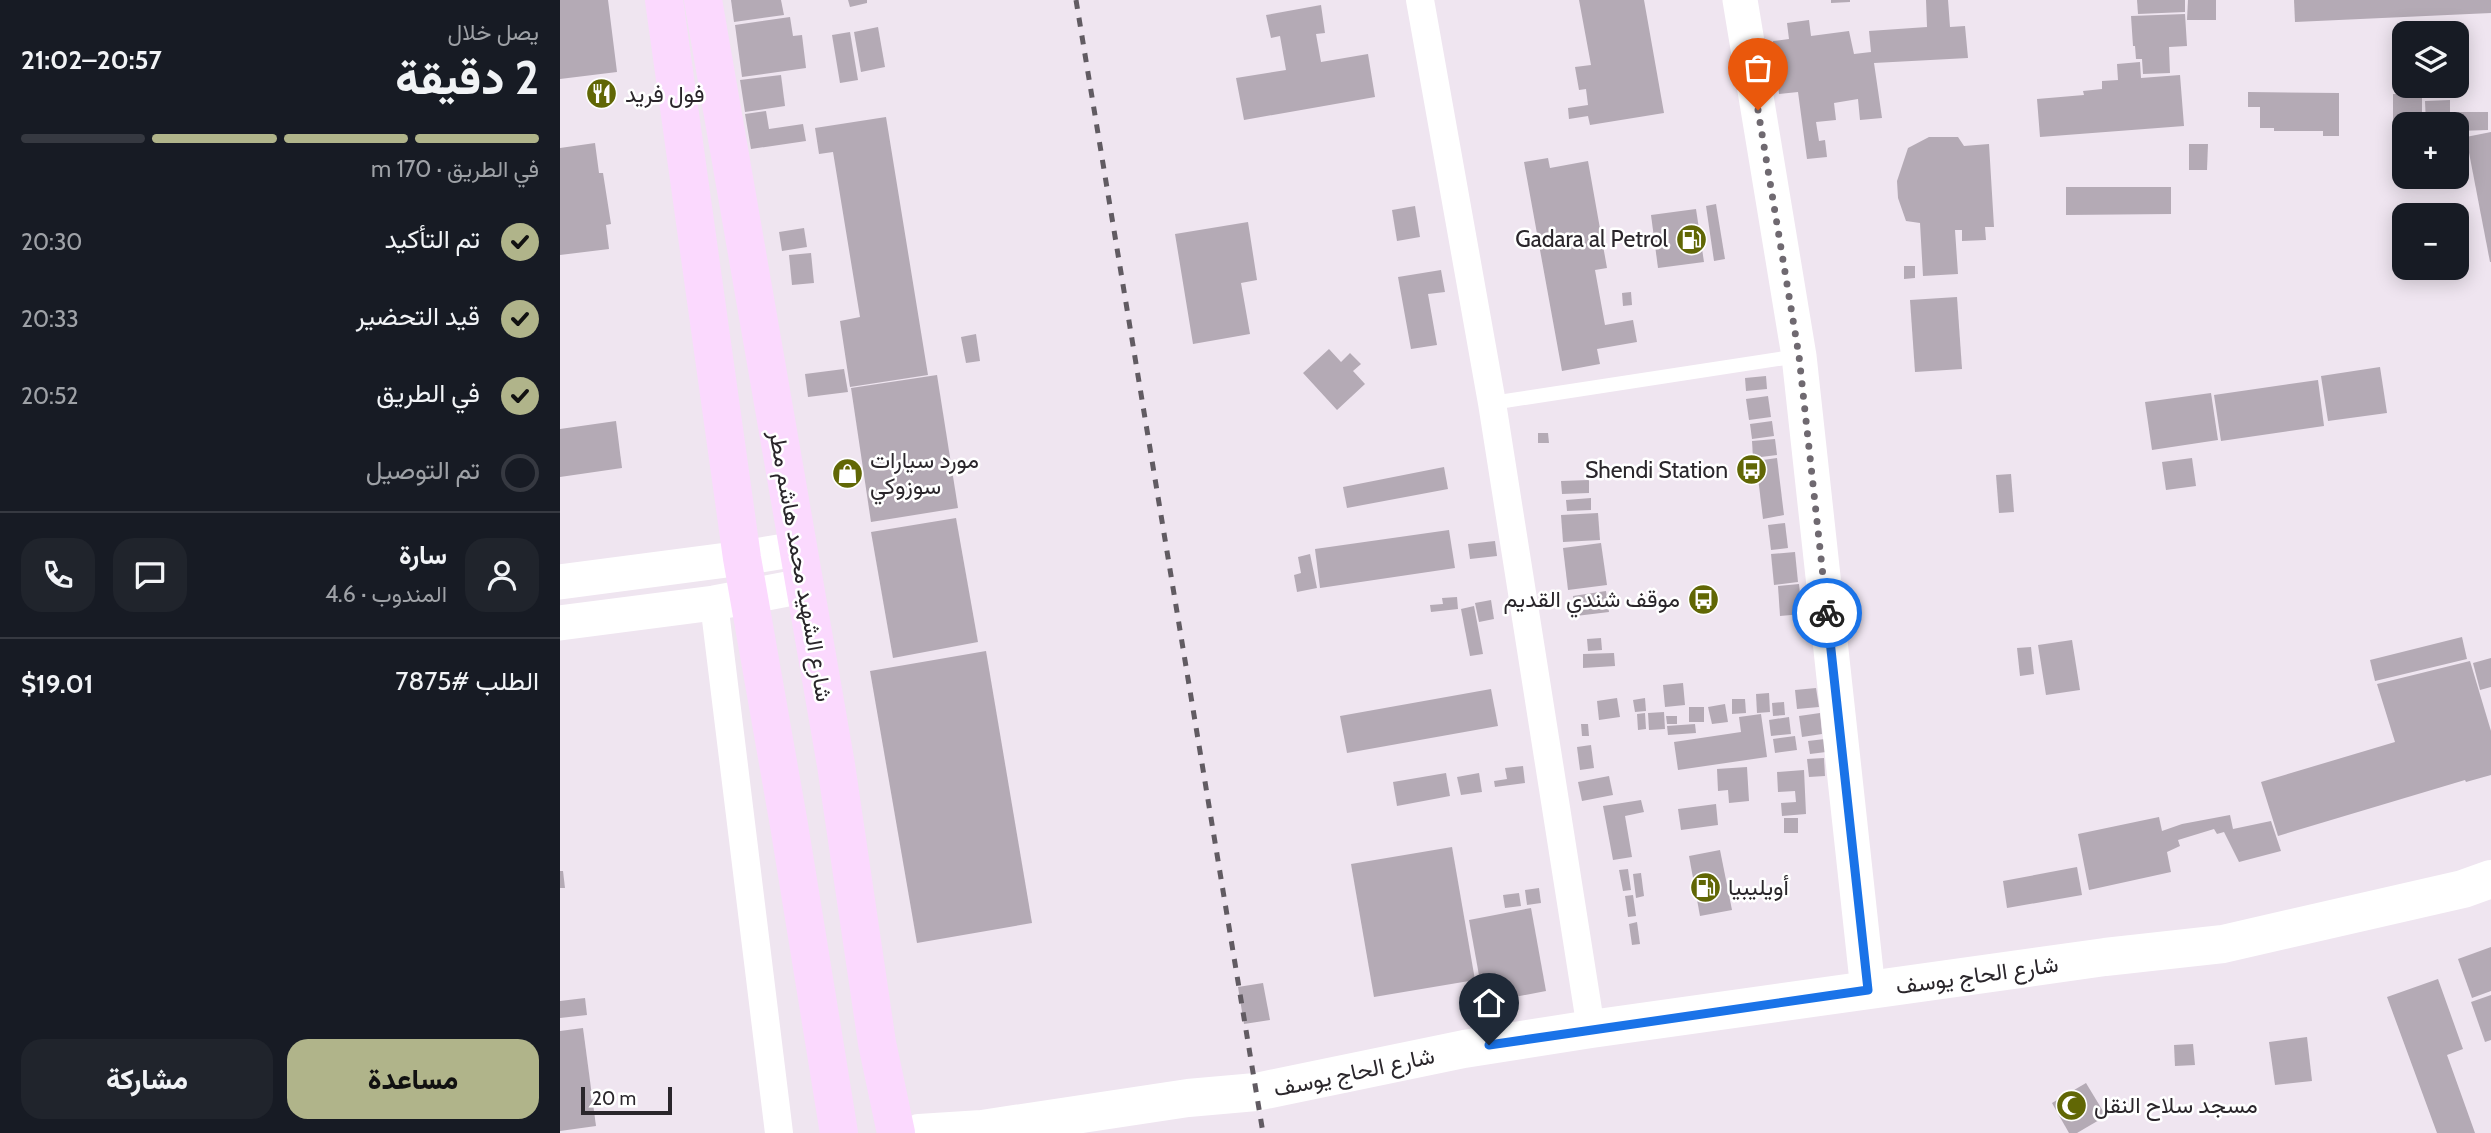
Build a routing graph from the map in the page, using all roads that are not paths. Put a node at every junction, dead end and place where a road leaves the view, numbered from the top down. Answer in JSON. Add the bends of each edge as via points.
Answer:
{"nodes":[{"id":1,"x":664,"y":0,"type":"edge"},
{"id":2,"x":703,"y":0,"type":"edge"},
{"id":3,"x":1420,"y":0,"type":"edge"},
{"id":4,"x":1740,"y":0,"type":"edge"},
{"id":5,"x":1799,"y":356,"type":"junction"},
{"id":6,"x":1492,"y":403,"type":"junction"},
{"id":7,"x":797,"y":549,"type":"junction"},
{"id":8,"x":742,"y":558,"type":"junction"},
{"id":9,"x":560,"y":582,"type":"edge"},
{"id":10,"x":803,"y":586,"type":"junction"},
{"id":11,"x":731,"y":600,"type":"junction"},
{"id":12,"x":560,"y":623,"type":"edge"},
{"id":13,"x":2491,"y":879,"type":"edge"},
{"id":14,"x":1868,"y":990,"type":"junction"},
{"id":15,"x":1591,"y":1029,"type":"junction"},
{"id":16,"x":779,"y":1133,"type":"edge"},
{"id":17,"x":839,"y":1133,"type":"edge"},
{"id":18,"x":896,"y":1133,"type":"edge"},
{"id":19,"x":919,"y":1133,"type":"edge"}],
"edges":[{"from":1,"to":8,"type":"main road"},
{"from":2,"to":7,"type":"main road","name":"شارع الشهيد محمد هاشم مطر"},
{"from":3,"to":6,"type":"street"},
{"from":4,"to":5,"type":"street"},
{"from":5,"to":6,"type":"lane"},
{"from":5,"to":14,"type":"street"},
{"from":6,"to":15,"type":"street"},
{"from":7,"to":8,"type":"street"},
{"from":7,"to":10,"type":"main road","name":"شارع الشهيد محمد هاشم مطر"},
{"from":8,"to":9,"type":"street"},
{"from":8,"to":11,"type":"main road"},
{"from":10,"to":11,"type":"street"},
{"from":10,"to":18,"type":"main road","name":"شارع الشهيد محمد هاشم مطر","via":[[846,828],[875,1031]]},
{"from":11,"to":12,"type":"street"},
{"from":11,"to":16,"type":"street"},
{"from":11,"to":17,"type":"main road","via":[[787,811]]},
{"from":13,"to":14,"type":"main road","name":"شارع الحاج يوسف","via":[[2222,944]]},
{"from":14,"to":15,"type":"main road","name":"شارع الحاج يوسف"},
{"from":15,"to":19,"type":"main road","name":"شارع الحاج يوسف","via":[[1464,1049],[1256,1092],[982,1129]]}]}
